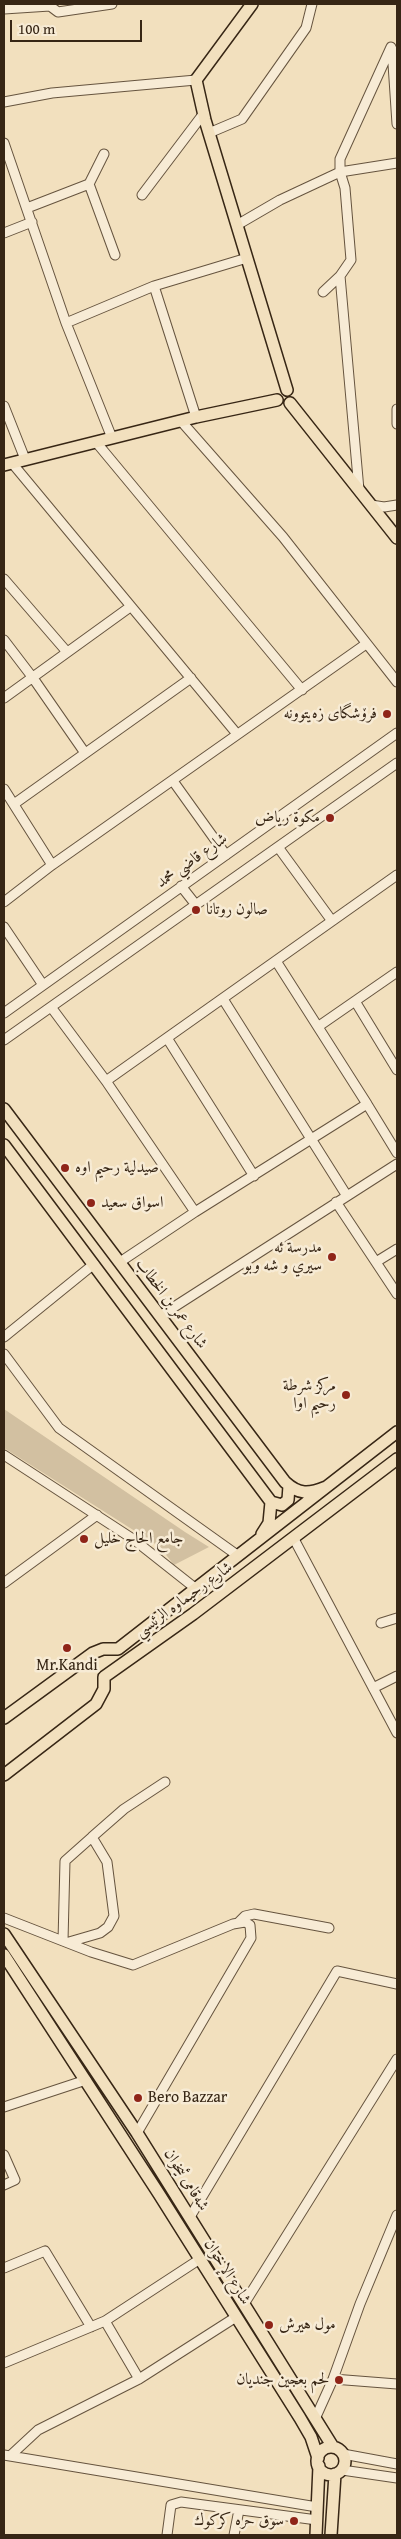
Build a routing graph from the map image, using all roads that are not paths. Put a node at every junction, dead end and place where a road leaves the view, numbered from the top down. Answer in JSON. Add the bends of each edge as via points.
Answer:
{"nodes":[{"id":1,"x":112,"y":4,"type":"edge"},
{"id":2,"x":252,"y":4,"type":"edge"},
{"id":3,"x":312,"y":4,"type":"edge"},
{"id":4,"x":4,"y":9,"type":"edge"},
{"id":5,"x":394,"y":46,"type":"edge"},
{"id":6,"x":196,"y":80,"type":"junction"},
{"id":7,"x":4,"y":102,"type":"edge"},
{"id":8,"x":204,"y":113,"type":"junction"},
{"id":9,"x":397,"y":124,"type":"edge"},
{"id":10,"x":209,"y":133,"type":"junction"},
{"id":11,"x":4,"y":143,"type":"edge"},
{"id":12,"x":104,"y":154,"type":"dead end"},
{"id":13,"x":397,"y":163,"type":"edge"},
{"id":14,"x":8,"y":166,"type":"edge"},
{"id":15,"x":340,"y":172,"type":"junction"},
{"id":16,"x":89,"y":184,"type":"junction"},
{"id":17,"x":142,"y":195,"type":"dead end"},
{"id":18,"x":27,"y":208,"type":"junction"},
{"id":19,"x":32,"y":222,"type":"junction"},
{"id":20,"x":237,"y":225,"type":"junction"},
{"id":21,"x":4,"y":233,"type":"edge"},
{"id":22,"x":115,"y":255,"type":"dead end"},
{"id":23,"x":247,"y":258,"type":"junction"},
{"id":24,"x":340,"y":276,"type":"junction"},
{"id":25,"x":154,"y":286,"type":"junction"},
{"id":26,"x":323,"y":292,"type":"dead end"},
{"id":27,"x":66,"y":323,"type":"junction"},
{"id":28,"x":287,"y":390,"type":"junction"},
{"id":29,"x":277,"y":400,"type":"junction"},
{"id":30,"x":290,"y":403,"type":"junction"},
{"id":31,"x":4,"y":406,"type":"edge"},
{"id":32,"x":397,"y":409,"type":"edge"},
{"id":33,"x":196,"y":417,"type":"junction"},
{"id":34,"x":181,"y":421,"type":"junction"},
{"id":35,"x":397,"y":424,"type":"edge"},
{"id":36,"x":112,"y":438,"type":"junction"},
{"id":37,"x":96,"y":442,"type":"junction"},
{"id":38,"x":25,"y":459,"type":"junction"},
{"id":39,"x":8,"y":464,"type":"edge"},
{"id":40,"x":359,"y":490,"type":"junction"},
{"id":41,"x":371,"y":505,"type":"junction"},
{"id":42,"x":397,"y":505,"type":"edge"},
{"id":43,"x":397,"y":538,"type":"edge"},
{"id":44,"x":4,"y":579,"type":"edge"},
{"id":45,"x":130,"y":607,"type":"junction"},
{"id":46,"x":4,"y":640,"type":"edge"},
{"id":47,"x":366,"y":644,"type":"junction"},
{"id":48,"x":67,"y":652,"type":"junction"},
{"id":49,"x":33,"y":678,"type":"junction"},
{"id":50,"x":191,"y":678,"type":"junction"},
{"id":51,"x":397,"y":682,"type":"edge"},
{"id":52,"x":302,"y":690,"type":"junction"},
{"id":53,"x":4,"y":698,"type":"edge"},
{"id":54,"x":397,"y":733,"type":"edge"},
{"id":55,"x":237,"y":734,"type":"junction"},
{"id":56,"x":85,"y":753,"type":"junction"},
{"id":57,"x":397,"y":763,"type":"edge"},
{"id":58,"x":173,"y":781,"type":"junction"},
{"id":59,"x":4,"y":789,"type":"edge"},
{"id":60,"x":14,"y":804,"type":"junction"},
{"id":61,"x":278,"y":847,"type":"junction"},
{"id":62,"x":226,"y":855,"type":"junction"},
{"id":63,"x":52,"y":865,"type":"junction"},
{"id":64,"x":397,"y":875,"type":"edge"},
{"id":65,"x":182,"y":886,"type":"junction"},
{"id":66,"x":4,"y":902,"type":"edge"},
{"id":67,"x":196,"y":905,"type":"junction"},
{"id":68,"x":332,"y":921,"type":"junction"},
{"id":69,"x":4,"y":927,"type":"edge"},
{"id":70,"x":276,"y":961,"type":"junction"},
{"id":71,"x":397,"y":972,"type":"edge"},
{"id":72,"x":43,"y":985,"type":"junction"},
{"id":73,"x":223,"y":999,"type":"junction"},
{"id":74,"x":355,"y":1001,"type":"junction"},
{"id":75,"x":51,"y":1007,"type":"junction"},
{"id":76,"x":4,"y":1012,"type":"edge"},
{"id":77,"x":318,"y":1026,"type":"junction"},
{"id":78,"x":167,"y":1038,"type":"junction"},
{"id":79,"x":4,"y":1040,"type":"edge"},
{"id":80,"x":397,"y":1070,"type":"edge"},
{"id":81,"x":106,"y":1081,"type":"junction"},
{"id":82,"x":367,"y":1104,"type":"junction"},
{"id":83,"x":4,"y":1109,"type":"edge"},
{"id":84,"x":311,"y":1140,"type":"junction"},
{"id":85,"x":4,"y":1144,"type":"edge"},
{"id":86,"x":397,"y":1152,"type":"edge"},
{"id":87,"x":397,"y":1164,"type":"edge"},
{"id":88,"x":254,"y":1176,"type":"junction"},
{"id":89,"x":68,"y":1195,"type":"junction"},
{"id":90,"x":347,"y":1196,"type":"junction"},
{"id":91,"x":336,"y":1202,"type":"junction"},
{"id":92,"x":51,"y":1208,"type":"junction"},
{"id":93,"x":194,"y":1212,"type":"junction"},
{"id":94,"x":397,"y":1249,"type":"edge"},
{"id":95,"x":120,"y":1262,"type":"junction"},
{"id":96,"x":376,"y":1262,"type":"junction"},
{"id":97,"x":94,"y":1264,"type":"junction"},
{"id":98,"x":397,"y":1294,"type":"edge"},
{"id":99,"x":160,"y":1316,"type":"junction"},
{"id":100,"x":4,"y":1337,"type":"edge"},
{"id":101,"x":4,"y":1354,"type":"edge"},
{"id":102,"x":217,"y":1392,"type":"junction"},
{"id":103,"x":200,"y":1406,"type":"junction"},
{"id":104,"x":397,"y":1432,"type":"edge"},
{"id":105,"x":6,"y":1459,"type":"edge"},
{"id":106,"x":396,"y":1463,"type":"edge"},
{"id":107,"x":289,"y":1486,"type":"junction"},
{"id":108,"x":326,"y":1487,"type":"junction"},
{"id":109,"x":271,"y":1502,"type":"junction"},
{"id":110,"x":97,"y":1516,"type":"junction"},
{"id":111,"x":294,"y":1539,"type":"junction"},
{"id":112,"x":258,"y":1541,"type":"junction"},
{"id":113,"x":237,"y":1555,"type":"junction"},
{"id":114,"x":4,"y":1583,"type":"edge"},
{"id":115,"x":194,"y":1588,"type":"junction"},
{"id":116,"x":397,"y":1618,"type":"edge"},
{"id":117,"x":382,"y":1623,"type":"dead end"},
{"id":118,"x":397,"y":1676,"type":"edge"},
{"id":119,"x":373,"y":1688,"type":"junction"},
{"id":120,"x":4,"y":1718,"type":"edge"},
{"id":121,"x":397,"y":1733,"type":"edge"},
{"id":122,"x":4,"y":1774,"type":"edge"},
{"id":123,"x":165,"y":1782,"type":"dead end"},
{"id":124,"x":92,"y":1837,"type":"junction"},
{"id":125,"x":4,"y":1918,"type":"edge"},
{"id":126,"x":239,"y":1922,"type":"junction"},
{"id":127,"x":329,"y":1928,"type":"dead end"},
{"id":128,"x":4,"y":1934,"type":"edge"},
{"id":129,"x":66,"y":1941,"type":"junction"},
{"id":130,"x":4,"y":1955,"type":"edge"},
{"id":131,"x":397,"y":1984,"type":"edge"},
{"id":132,"x":397,"y":2058,"type":"edge"},
{"id":133,"x":86,"y":2080,"type":"junction"},
{"id":134,"x":4,"y":2106,"type":"edge"},
{"id":135,"x":137,"y":2133,"type":"junction"},
{"id":136,"x":4,"y":2156,"type":"edge"},
{"id":137,"x":4,"y":2185,"type":"edge"},
{"id":138,"x":171,"y":2187,"type":"junction"},
{"id":139,"x":159,"y":2194,"type":"junction"},
{"id":140,"x":397,"y":2215,"type":"edge"},
{"id":141,"x":190,"y":2217,"type":"junction"},
{"id":142,"x":200,"y":2259,"type":"junction"},
{"id":143,"x":4,"y":2268,"type":"edge"},
{"id":144,"x":244,"y":2304,"type":"junction"},
{"id":145,"x":236,"y":2317,"type":"junction"},
{"id":146,"x":105,"y":2321,"type":"junction"},
{"id":147,"x":91,"y":2327,"type":"junction"},
{"id":148,"x":4,"y":2363,"type":"edge"},
{"id":149,"x":139,"y":2379,"type":"junction"},
{"id":150,"x":333,"y":2379,"type":"junction"},
{"id":151,"x":397,"y":2384,"type":"edge"},
{"id":152,"x":315,"y":2419,"type":"junction"},
{"id":153,"x":334,"y":2447,"type":"junction"},
{"id":154,"x":343,"y":2454,"type":"junction"},
{"id":155,"x":7,"y":2455,"type":"edge"},
{"id":156,"x":372,"y":2459,"type":"junction"},
{"id":157,"x":318,"y":2462,"type":"junction"},
{"id":158,"x":397,"y":2464,"type":"edge"},
{"id":159,"x":338,"y":2472,"type":"junction"},
{"id":160,"x":371,"y":2474,"type":"junction"},
{"id":161,"x":397,"y":2478,"type":"edge"},
{"id":162,"x":317,"y":2507,"type":"junction"},
{"id":163,"x":240,"y":2510,"type":"junction"},
{"id":164,"x":317,"y":2520,"type":"junction"},
{"id":165,"x":167,"y":2535,"type":"edge"},
{"id":166,"x":234,"y":2535,"type":"edge"},
{"id":167,"x":316,"y":2535,"type":"edge"},
{"id":168,"x":330,"y":2535,"type":"edge"}],
"edges":[{"from":1,"to":4,"type":"street","via":[[58,12],[50,6]]},
{"from":2,"to":6,"type":"main road"},
{"from":3,"to":10,"type":"street","via":[[306,28],[242,119]]},
{"from":5,"to":9,"type":"street"},
{"from":5,"to":15,"type":"street","via":[[340,159]]},
{"from":6,"to":7,"type":"street","via":[[52,93]]},
{"from":6,"to":8,"type":"main road"},
{"from":8,"to":10,"type":"main road"},
{"from":8,"to":17,"type":"street"},
{"from":10,"to":20,"type":"main road"},
{"from":11,"to":14,"type":"street"},
{"from":12,"to":16,"type":"street"},
{"from":13,"to":15,"type":"street"},
{"from":14,"to":18,"type":"street"},
{"from":15,"to":20,"type":"street"},
{"from":15,"to":24,"type":"street","via":[[345,188],[352,260]]},
{"from":16,"to":18,"type":"street"},
{"from":16,"to":22,"type":"street"},
{"from":18,"to":19,"type":"street"},
{"from":19,"to":21,"type":"street"},
{"from":19,"to":27,"type":"street"},
{"from":20,"to":23,"type":"main road"},
{"from":23,"to":25,"type":"street"},
{"from":23,"to":28,"type":"main road"},
{"from":24,"to":26,"type":"street"},
{"from":24,"to":40,"type":"street"},
{"from":25,"to":27,"type":"street"},
{"from":25,"to":33,"type":"street"},
{"from":27,"to":36,"type":"street"},
{"from":28,"to":29,"type":"main road","via":[[281,391]]},
{"from":28,"to":30,"type":"main road","via":[[292,397]]},
{"from":29,"to":30,"type":"main road","via":[[283,405]]},
{"from":29,"to":33,"type":"main road"},
{"from":30,"to":40,"type":"main road"},
{"from":31,"to":38,"type":"street"},
{"from":32,"to":35,"type":"street"},
{"from":33,"to":34,"type":"main road"},
{"from":34,"to":36,"type":"main road"},
{"from":34,"to":47,"type":"street","via":[[284,537]]},
{"from":36,"to":37,"type":"main road"},
{"from":37,"to":38,"type":"main road"},
{"from":37,"to":52,"type":"street"},
{"from":38,"to":39,"type":"main road"},
{"from":39,"to":45,"type":"street"},
{"from":40,"to":41,"type":"main road"},
{"from":41,"to":42,"type":"street"},
{"from":41,"to":43,"type":"main road"},
{"from":44,"to":48,"type":"street"},
{"from":45,"to":48,"type":"street"},
{"from":45,"to":50,"type":"street"},
{"from":46,"to":49,"type":"street"},
{"from":47,"to":51,"type":"street"},
{"from":47,"to":52,"type":"street"},
{"from":48,"to":49,"type":"street"},
{"from":49,"to":53,"type":"street"},
{"from":49,"to":56,"type":"street"},
{"from":50,"to":55,"type":"street"},
{"from":50,"to":56,"type":"street"},
{"from":52,"to":55,"type":"street"},
{"from":54,"to":62,"type":"street","name":"شارع قاضي محمد"},
{"from":55,"to":58,"type":"street"},
{"from":56,"to":60,"type":"street"},
{"from":57,"to":61,"type":"street"},
{"from":58,"to":62,"type":"street"},
{"from":58,"to":63,"type":"street"},
{"from":59,"to":60,"type":"street"},
{"from":60,"to":63,"type":"street"},
{"from":61,"to":67,"type":"street"},
{"from":61,"to":68,"type":"street"},
{"from":62,"to":65,"type":"street","name":"شارع قاضي محمد"},
{"from":63,"to":66,"type":"street"},
{"from":64,"to":68,"type":"street"},
{"from":65,"to":67,"type":"street"},
{"from":65,"to":72,"type":"street","name":"شارع قاضي محمد"},
{"from":67,"to":75,"type":"street"},
{"from":68,"to":70,"type":"street"},
{"from":69,"to":72,"type":"street"},
{"from":70,"to":73,"type":"street"},
{"from":70,"to":77,"type":"street"},
{"from":71,"to":74,"type":"street"},
{"from":72,"to":76,"type":"street","name":"شارع قاضي محمد"},
{"from":73,"to":78,"type":"street"},
{"from":73,"to":84,"type":"street"},
{"from":74,"to":77,"type":"street"},
{"from":74,"to":80,"type":"street"},
{"from":75,"to":79,"type":"street"},
{"from":75,"to":81,"type":"street"},
{"from":77,"to":82,"type":"street"},
{"from":78,"to":81,"type":"street"},
{"from":78,"to":88,"type":"street"},
{"from":81,"to":93,"type":"street"},
{"from":82,"to":84,"type":"street"},
{"from":82,"to":86,"type":"street"},
{"from":83,"to":89,"type":"main road","name":"شارع عمر بن الخطاب"},
{"from":84,"to":88,"type":"street"},
{"from":84,"to":90,"type":"street"},
{"from":85,"to":92,"type":"main road"},
{"from":87,"to":90,"type":"street"},
{"from":88,"to":93,"type":"street"},
{"from":89,"to":92,"type":"main road"},
{"from":89,"to":95,"type":"main road","name":"شارع عمر بن الخطاب"},
{"from":90,"to":91,"type":"street"},
{"from":91,"to":96,"type":"street"},
{"from":91,"to":99,"type":"street"},
{"from":92,"to":97,"type":"main road"},
{"from":93,"to":95,"type":"street"},
{"from":94,"to":96,"type":"street"},
{"from":95,"to":99,"type":"main road","name":"شارع عمر بن الخطاب"},
{"from":96,"to":98,"type":"street"},
{"from":97,"to":100,"type":"street"},
{"from":97,"to":103,"type":"main road"},
{"from":99,"to":102,"type":"main road","name":"شارع عمر بن الخطاب"},
{"from":101,"to":113,"type":"street","via":[[59,1428]]},
{"from":102,"to":103,"type":"main road"},
{"from":102,"to":107,"type":"main road","name":"شارع عمر بن الخطاب"},
{"from":103,"to":109,"type":"main road"},
{"from":104,"to":108,"type":"main road","name":"شارع رحيماوه الرئيسي"},
{"from":105,"to":110,"type":"street"},
{"from":106,"to":111,"type":"main road","name":"شارع رحيماوه الرئيسي"},
{"from":107,"to":108,"type":"main road","via":[[309,1493]]},
{"from":107,"to":109,"type":"main road","via":[[288,1500],[282,1505]]},
{"from":108,"to":112,"type":"main road","name":"شارع رحيماوه الرئيسي"},
{"from":109,"to":112,"type":"main road","via":[[269,1523]]},
{"from":110,"to":114,"type":"street"},
{"from":110,"to":115,"type":"street","via":[[133,1539]]},
{"from":111,"to":119,"type":"street"},
{"from":111,"to":122,"type":"main road","name":"شارع رحيماوه الرئيسي","via":[[104,1677],[102,1695],[96,1704]]},
{"from":112,"to":113,"type":"main road","name":"شارع رحيماوه الرئيسي"},
{"from":113,"to":115,"type":"main road","name":"شارع رحيماوه الرئيسي"},
{"from":115,"to":120,"type":"main road","name":"شارع رحيماوه الرئيسي","via":[[118,1649],[93,1653]]},
{"from":116,"to":117,"type":"street"},
{"from":118,"to":119,"type":"street"},
{"from":119,"to":121,"type":"street"},
{"from":123,"to":124,"type":"street","via":[[124,1809]]},
{"from":124,"to":129,"type":"street","via":[[65,1861]]},
{"from":124,"to":129,"type":"street","via":[[107,1862],[114,1916],[108,1928],[100,1933]]},
{"from":125,"to":129,"type":"street"},
{"from":126,"to":127,"type":"street","via":[[254,1914]]},
{"from":126,"to":129,"type":"street","via":[[133,1965]]},
{"from":126,"to":135,"type":"street","via":[[250,1925],[251,1938]]},
{"from":128,"to":135,"type":"main road","name":"شەقامی ئیخوان"},
{"from":130,"to":133,"type":"main road","name":"شارع الإخوان"},
{"from":131,"to":141,"type":"street","via":[[337,1971]]},
{"from":132,"to":144,"type":"street"},
{"from":133,"to":134,"type":"street"},
{"from":133,"to":139,"type":"main road","name":"شارع الإخوان"},
{"from":135,"to":138,"type":"main road","name":"شەقامی ئیخوان"},
{"from":136,"to":137,"type":"street","via":[[15,2180]]},
{"from":138,"to":139,"type":"main road"},
{"from":138,"to":141,"type":"main road","name":"شەقامی ئیخوان"},
{"from":139,"to":142,"type":"main road","name":"شارع الإخوان"},
{"from":140,"to":150,"type":"street"},
{"from":141,"to":144,"type":"main road","name":"شەقامی ئیخوان"},
{"from":142,"to":145,"type":"main road","name":"شارع الإخوان"},
{"from":142,"to":146,"type":"street"},
{"from":143,"to":147,"type":"street","via":[[44,2251]]},
{"from":144,"to":152,"type":"main road","name":"شەقامی ئیخوان"},
{"from":145,"to":149,"type":"street"},
{"from":145,"to":157,"type":"main road","name":"شارع الإخوان","via":[[306,2428]]},
{"from":146,"to":147,"type":"street"},
{"from":146,"to":149,"type":"street"},
{"from":147,"to":148,"type":"street"},
{"from":149,"to":155,"type":"street","via":[[38,2430]]},
{"from":150,"to":151,"type":"street"},
{"from":150,"to":152,"type":"street"},
{"from":152,"to":153,"type":"main road","name":"شەقامی ئیخوان"},
{"from":153,"to":154,"type":"main road"},
{"from":153,"to":157,"type":"main road","via":[[325,2448]]},
{"from":154,"to":156,"type":"street"},
{"from":154,"to":159,"type":"main road","via":[[345,2462]]},
{"from":155,"to":162,"type":"street"},
{"from":156,"to":158,"type":"street"},
{"from":156,"to":160,"type":"street"},
{"from":157,"to":159,"type":"main road","via":[[324,2472]]},
{"from":157,"to":162,"type":"main road"},
{"from":159,"to":160,"type":"street"},
{"from":159,"to":168,"type":"main road"},
{"from":160,"to":161,"type":"street"},
{"from":162,"to":164,"type":"main road"},
{"from":163,"to":164,"type":"street"},
{"from":163,"to":165,"type":"street","via":[[174,2503],[171,2505]]},
{"from":163,"to":166,"type":"street"},
{"from":164,"to":167,"type":"main road"}]}
